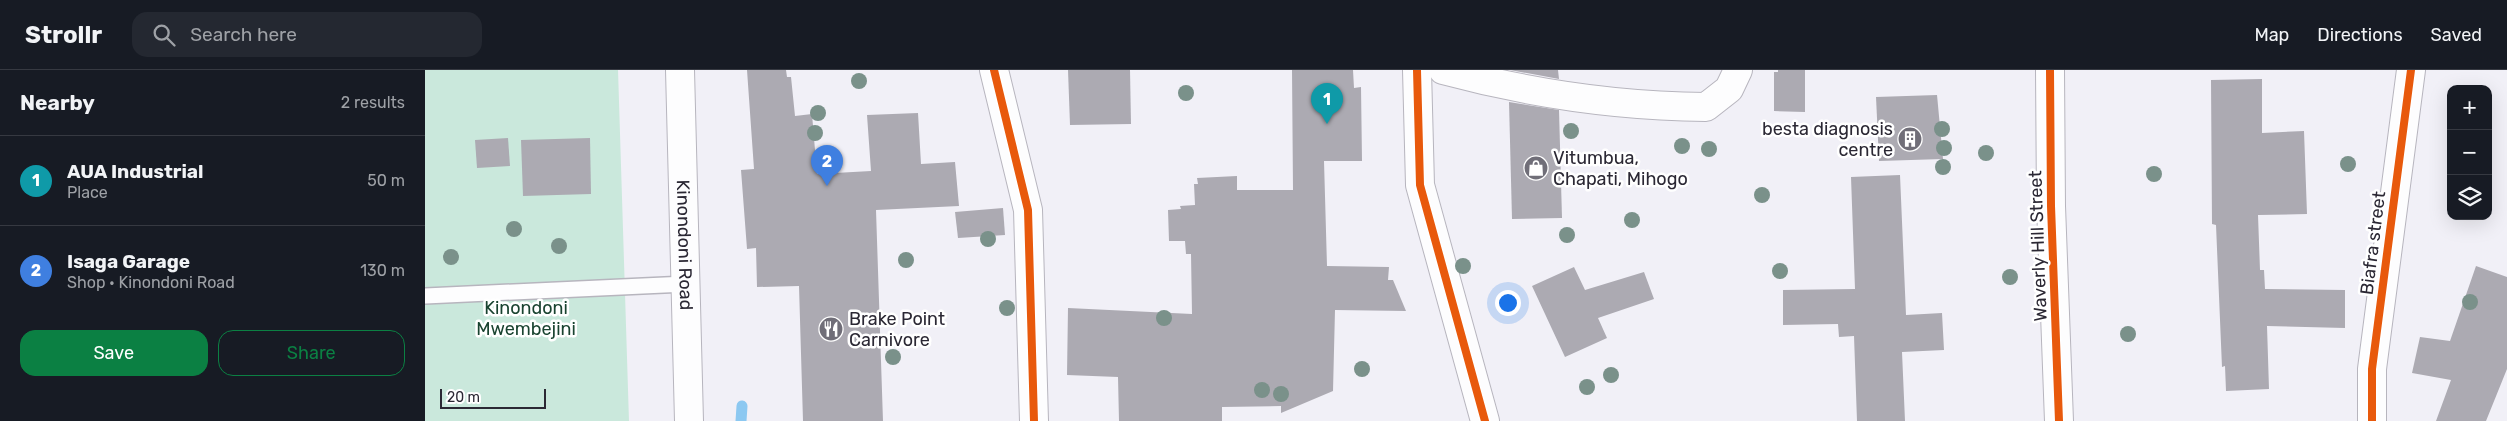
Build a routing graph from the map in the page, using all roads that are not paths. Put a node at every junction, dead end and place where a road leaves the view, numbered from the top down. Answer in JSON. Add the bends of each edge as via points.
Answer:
{"nodes":[{"id":1,"x":680,"y":70,"type":"edge"},
{"id":2,"x":994,"y":70,"type":"edge"},
{"id":3,"x":1417,"y":70,"type":"edge"},
{"id":4,"x":1443,"y":70,"type":"edge"},
{"id":5,"x":1738,"y":70,"type":"edge"},
{"id":6,"x":2050,"y":70,"type":"edge"},
{"id":7,"x":2411,"y":70,"type":"edge"},
{"id":8,"x":686,"y":284,"type":"junction"},
{"id":9,"x":425,"y":296,"type":"edge"},
{"id":10,"x":689,"y":421,"type":"edge"},
{"id":11,"x":1034,"y":421,"type":"edge"},
{"id":12,"x":1485,"y":421,"type":"edge"},
{"id":13,"x":2059,"y":421,"type":"edge"},
{"id":14,"x":2372,"y":421,"type":"edge"}],
"edges":[{"from":1,"to":8,"type":"street","name":"Kinondoni Road"},
{"from":2,"to":11,"type":"street","via":[[1029,210]]},
{"from":3,"to":12,"type":"street","via":[[1420,185]]},
{"from":4,"to":5,"type":"street","via":[[1499,85],[1609,101],[1706,107],[1729,89]]},
{"from":6,"to":13,"type":"street","name":"Waverly Hill Street"},
{"from":7,"to":14,"type":"street","name":"Biafra street","via":[[2372,368]]},
{"from":8,"to":9,"type":"lane"},
{"from":8,"to":10,"type":"street","name":"Kinondoni Road"}]}
